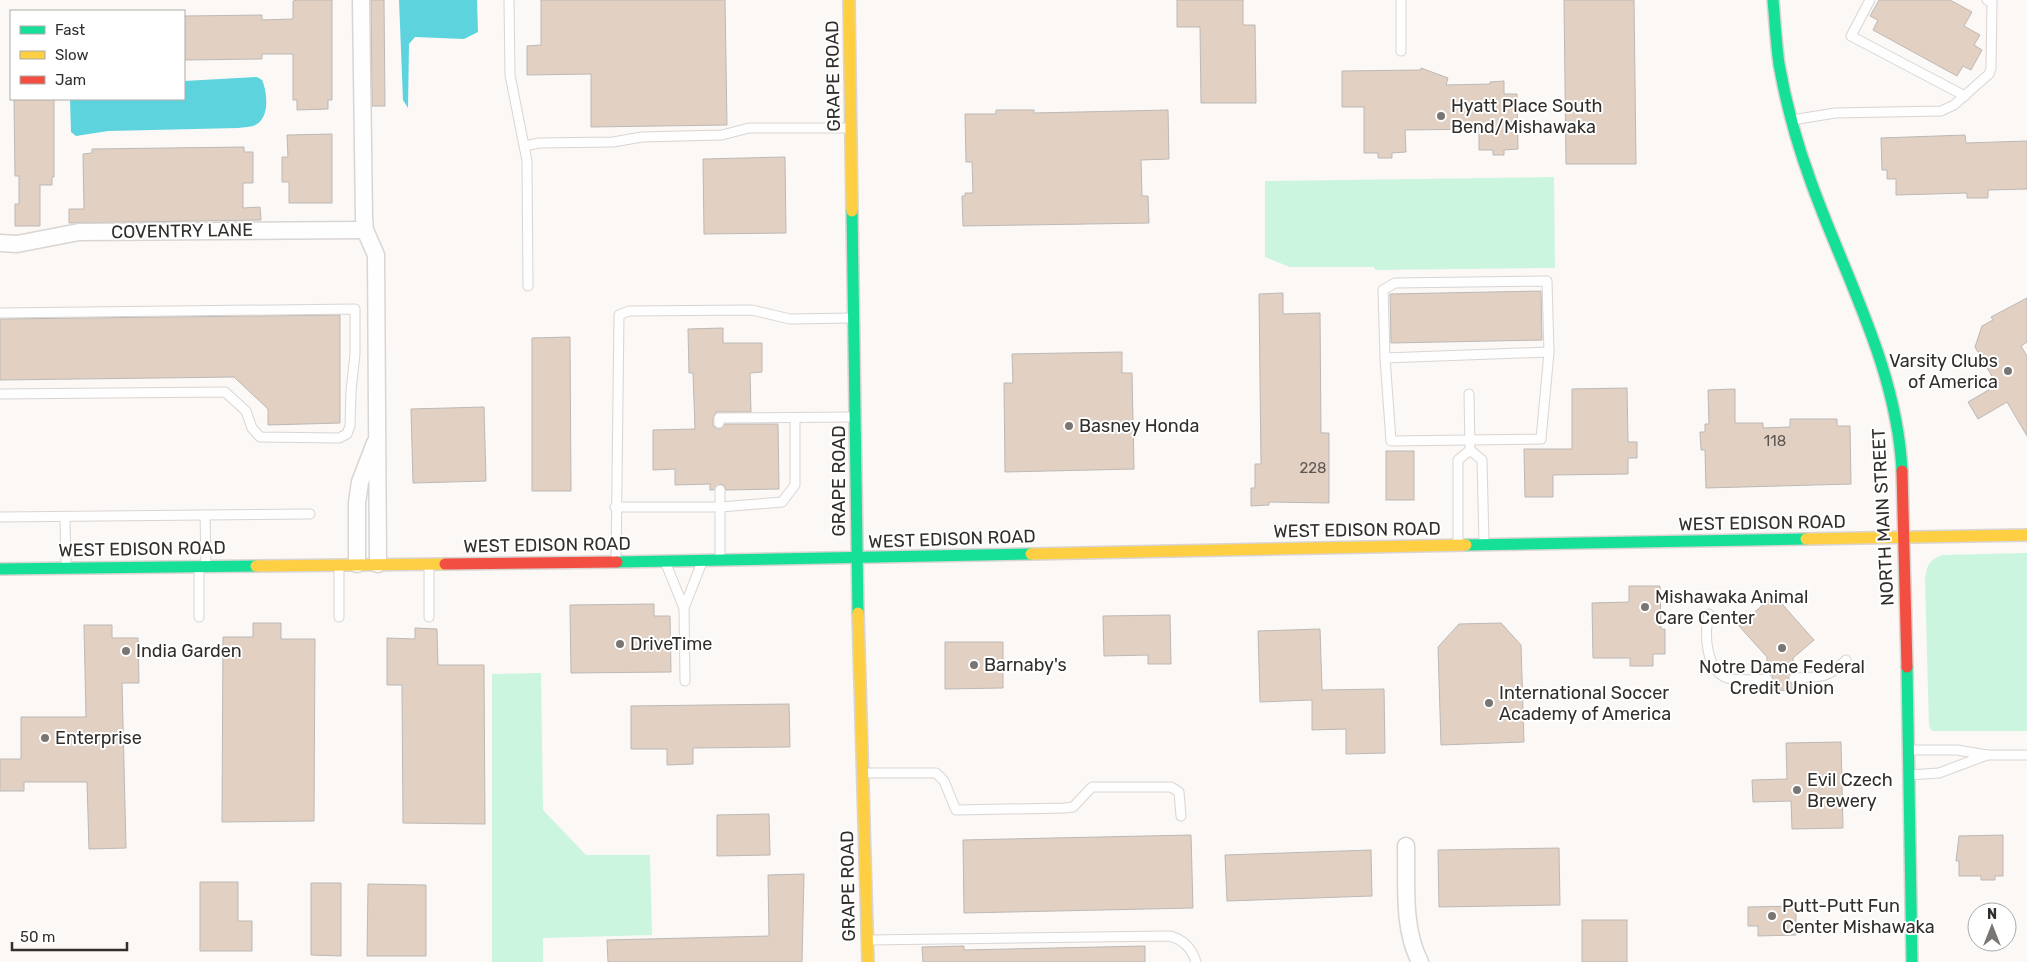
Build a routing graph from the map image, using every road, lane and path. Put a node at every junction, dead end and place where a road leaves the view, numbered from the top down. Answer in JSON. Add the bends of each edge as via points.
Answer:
{"nodes":[{"id":1,"x":361,"y":0,"type":"edge"},
{"id":2,"x":509,"y":0,"type":"edge"},
{"id":3,"x":850,"y":0,"type":"edge"},
{"id":4,"x":1401,"y":0,"type":"edge"},
{"id":5,"x":1773,"y":0,"type":"edge"},
{"id":6,"x":1870,"y":0,"type":"edge"},
{"id":7,"x":1987,"y":0,"type":"edge"},
{"id":8,"x":1401,"y":51,"type":"dead end"},
{"id":9,"x":1965,"y":96,"type":"junction"},
{"id":10,"x":1792,"y":120,"type":"junction"},
{"id":11,"x":852,"y":128,"type":"junction"},
{"id":12,"x":525,"y":146,"type":"junction"},
{"id":13,"x":365,"y":230,"type":"junction"},
{"id":14,"x":0,"y":243,"type":"edge"},
{"id":15,"x":528,"y":286,"type":"dead end"},
{"id":16,"x":0,"y":313,"type":"edge"},
{"id":17,"x":855,"y":318,"type":"junction"},
{"id":18,"x":1549,"y":352,"type":"junction"},
{"id":19,"x":1385,"y":358,"type":"junction"},
{"id":20,"x":0,"y":394,"type":"edge"},
{"id":21,"x":1469,"y":394,"type":"dead end"},
{"id":22,"x":856,"y":417,"type":"junction"},
{"id":23,"x":795,"y":418,"type":"junction"},
{"id":24,"x":719,"y":423,"type":"dead end"},
{"id":25,"x":378,"y":436,"type":"junction"},
{"id":26,"x":1470,"y":440,"type":"junction"},
{"id":27,"x":1470,"y":450,"type":"junction"},
{"id":28,"x":720,"y":490,"type":"dead end"},
{"id":29,"x":720,"y":507,"type":"junction"},
{"id":30,"x":615,"y":508,"type":"junction"},
{"id":31,"x":310,"y":514,"type":"dead end"},
{"id":32,"x":205,"y":515,"type":"junction"},
{"id":33,"x":0,"y":517,"type":"edge"},
{"id":34,"x":65,"y":517,"type":"junction"},
{"id":35,"x":2027,"y":534,"type":"edge"},
{"id":36,"x":1905,"y":538,"type":"junction"},
{"id":37,"x":1484,"y":545,"type":"junction"},
{"id":38,"x":1458,"y":546,"type":"junction"},
{"id":39,"x":857,"y":559,"type":"junction"},
{"id":40,"x":665,"y":561,"type":"junction"},
{"id":41,"x":703,"y":561,"type":"junction"},
{"id":42,"x":720,"y":561,"type":"junction"},
{"id":43,"x":616,"y":562,"type":"junction"},
{"id":44,"x":357,"y":564,"type":"junction"},
{"id":45,"x":378,"y":564,"type":"junction"},
{"id":46,"x":428,"y":564,"type":"junction"},
{"id":47,"x":339,"y":565,"type":"junction"},
{"id":48,"x":202,"y":566,"type":"junction"},
{"id":49,"x":66,"y":568,"type":"junction"},
{"id":50,"x":0,"y":569,"type":"edge"},
{"id":51,"x":684,"y":608,"type":"junction"},
{"id":52,"x":1709,"y":614,"type":"dead end"},
{"id":53,"x":199,"y":617,"type":"dead end"},
{"id":54,"x":339,"y":617,"type":"dead end"},
{"id":55,"x":429,"y":617,"type":"dead end"},
{"id":56,"x":1846,"y":660,"type":"dead end"},
{"id":57,"x":1794,"y":678,"type":"dead end"},
{"id":58,"x":1767,"y":679,"type":"dead end"},
{"id":59,"x":685,"y":681,"type":"dead end"},
{"id":60,"x":1908,"y":750,"type":"junction"},
{"id":61,"x":2027,"y":754,"type":"edge"},
{"id":62,"x":1987,"y":755,"type":"junction"},
{"id":63,"x":863,"y":773,"type":"junction"},
{"id":64,"x":1909,"y":776,"type":"junction"},
{"id":65,"x":1181,"y":816,"type":"dead end"},
{"id":66,"x":1406,"y":846,"type":"dead end"},
{"id":67,"x":867,"y":940,"type":"junction"},
{"id":68,"x":868,"y":962,"type":"edge"},
{"id":69,"x":1196,"y":962,"type":"edge"},
{"id":70,"x":1420,"y":962,"type":"edge"},
{"id":71,"x":1912,"y":962,"type":"edge"}],
"edges":[{"from":1,"to":13,"type":"street"},
{"from":2,"to":12,"type":"lane","via":[[510,75]]},
{"from":3,"to":11,"type":"main road","name":"GRAPE ROAD"},
{"from":4,"to":8,"type":"lane"},
{"from":5,"to":10,"type":"main road","name":"NORTH MAIN STREET","via":[[1779,64]]},
{"from":6,"to":9,"type":"lane","via":[[1852,36]]},
{"from":7,"to":9,"type":"lane","via":[[1992,2],[1991,68],[1989,74]]},
{"from":9,"to":10,"type":"lane","via":[[1941,110],[1835,113]]},
{"from":10,"to":36,"type":"main road","name":"NORTH MAIN STREET","via":[[1811,182],[1878,352],[1893,402],[1901,455]]},
{"from":11,"to":12,"type":"lane","via":[[749,128],[722,136],[642,137],[613,142]]},
{"from":11,"to":17,"type":"main road","name":"GRAPE ROAD"},
{"from":12,"to":15,"type":"lane"},
{"from":13,"to":14,"type":"street","name":"COVENTRY LANE","via":[[79,232],[17,244]]},
{"from":13,"to":25,"type":"street","via":[[376,256]]},
{"from":16,"to":20,"type":"lane","via":[[355,309],[350,426],[347,434],[339,438],[260,437],[252,428],[246,411],[225,392]]},
{"from":17,"to":22,"type":"main road","name":"GRAPE ROAD"},
{"from":17,"to":30,"type":"lane","via":[[790,318],[752,310],[629,311],[619,315]]},
{"from":18,"to":19,"type":"lane"},
{"from":18,"to":19,"type":"lane","via":[[1547,281],[1395,283],[1383,290]]},
{"from":18,"to":26,"type":"lane","via":[[1541,439]]},
{"from":19,"to":26,"type":"lane","via":[[1391,441]]},
{"from":21,"to":26,"type":"lane"},
{"from":22,"to":23,"type":"lane"},
{"from":22,"to":39,"type":"main road","name":"GRAPE ROAD"},
{"from":23,"to":24,"type":"lane","via":[[719,418]]},
{"from":23,"to":29,"type":"lane","via":[[795,485],[782,502]]},
{"from":25,"to":44,"type":"street","via":[[360,482]]},
{"from":25,"to":45,"type":"street"},
{"from":26,"to":27,"type":"lane"},
{"from":27,"to":37,"type":"lane","via":[[1482,460]]},
{"from":27,"to":38,"type":"lane","via":[[1458,460]]},
{"from":28,"to":29,"type":"lane"},
{"from":29,"to":30,"type":"lane"},
{"from":29,"to":42,"type":"lane"},
{"from":30,"to":43,"type":"lane"},
{"from":31,"to":32,"type":"lane"},
{"from":32,"to":34,"type":"lane"},
{"from":32,"to":48,"type":"lane"},
{"from":33,"to":34,"type":"lane"},
{"from":34,"to":49,"type":"lane"},
{"from":35,"to":36,"type":"main road","name":"WEST EDISON ROAD"},
{"from":36,"to":37,"type":"main road","name":"WEST EDISON ROAD"},
{"from":36,"to":60,"type":"main road","name":"NORTH MAIN STREET"},
{"from":37,"to":38,"type":"main road","name":"WEST EDISON ROAD"},
{"from":38,"to":39,"type":"main road","name":"WEST EDISON ROAD"},
{"from":39,"to":42,"type":"main road","name":"WEST EDISON ROAD"},
{"from":39,"to":63,"type":"main road","name":"GRAPE ROAD"},
{"from":40,"to":41,"type":"main road","name":"WEST EDISON ROAD"},
{"from":40,"to":43,"type":"main road","name":"WEST EDISON ROAD"},
{"from":40,"to":51,"type":"lane"},
{"from":41,"to":42,"type":"main road","name":"WEST EDISON ROAD"},
{"from":41,"to":51,"type":"lane"},
{"from":43,"to":46,"type":"main road","name":"WEST EDISON ROAD"},
{"from":44,"to":45,"type":"main road","name":"WEST EDISON ROAD"},
{"from":44,"to":47,"type":"main road","name":"WEST EDISON ROAD"},
{"from":45,"to":46,"type":"main road","name":"WEST EDISON ROAD"},
{"from":46,"to":55,"type":"lane"},
{"from":47,"to":48,"type":"main road","name":"WEST EDISON ROAD"},
{"from":47,"to":54,"type":"lane"},
{"from":48,"to":49,"type":"main road","name":"WEST EDISON ROAD"},
{"from":48,"to":53,"type":"lane"},
{"from":49,"to":50,"type":"main road","name":"WEST EDISON ROAD"},
{"from":51,"to":59,"type":"lane"},
{"from":52,"to":58,"type":"lane","via":[[1708,657],[1715,668],[1729,679]]},
{"from":56,"to":57,"type":"lane","via":[[1826,677]]},
{"from":60,"to":62,"type":"lane","via":[[1957,750]]},
{"from":60,"to":64,"type":"main road","name":"NORTH MAIN STREET"},
{"from":61,"to":62,"type":"lane"},
{"from":62,"to":64,"type":"lane","via":[[1939,773]]},
{"from":63,"to":65,"type":"lane","via":[[936,773],[944,781],[956,810],[1065,808],[1074,807],[1092,788],[1172,787],[1180,792]]},
{"from":63,"to":67,"type":"main road","name":"GRAPE ROAD"},
{"from":64,"to":71,"type":"main road","name":"NORTH MAIN STREET"},
{"from":66,"to":70,"type":"street","via":[[1409,933]]},
{"from":67,"to":68,"type":"main road","name":"GRAPE ROAD"},
{"from":67,"to":69,"type":"lane","via":[[1169,936],[1189,947]]}]}
